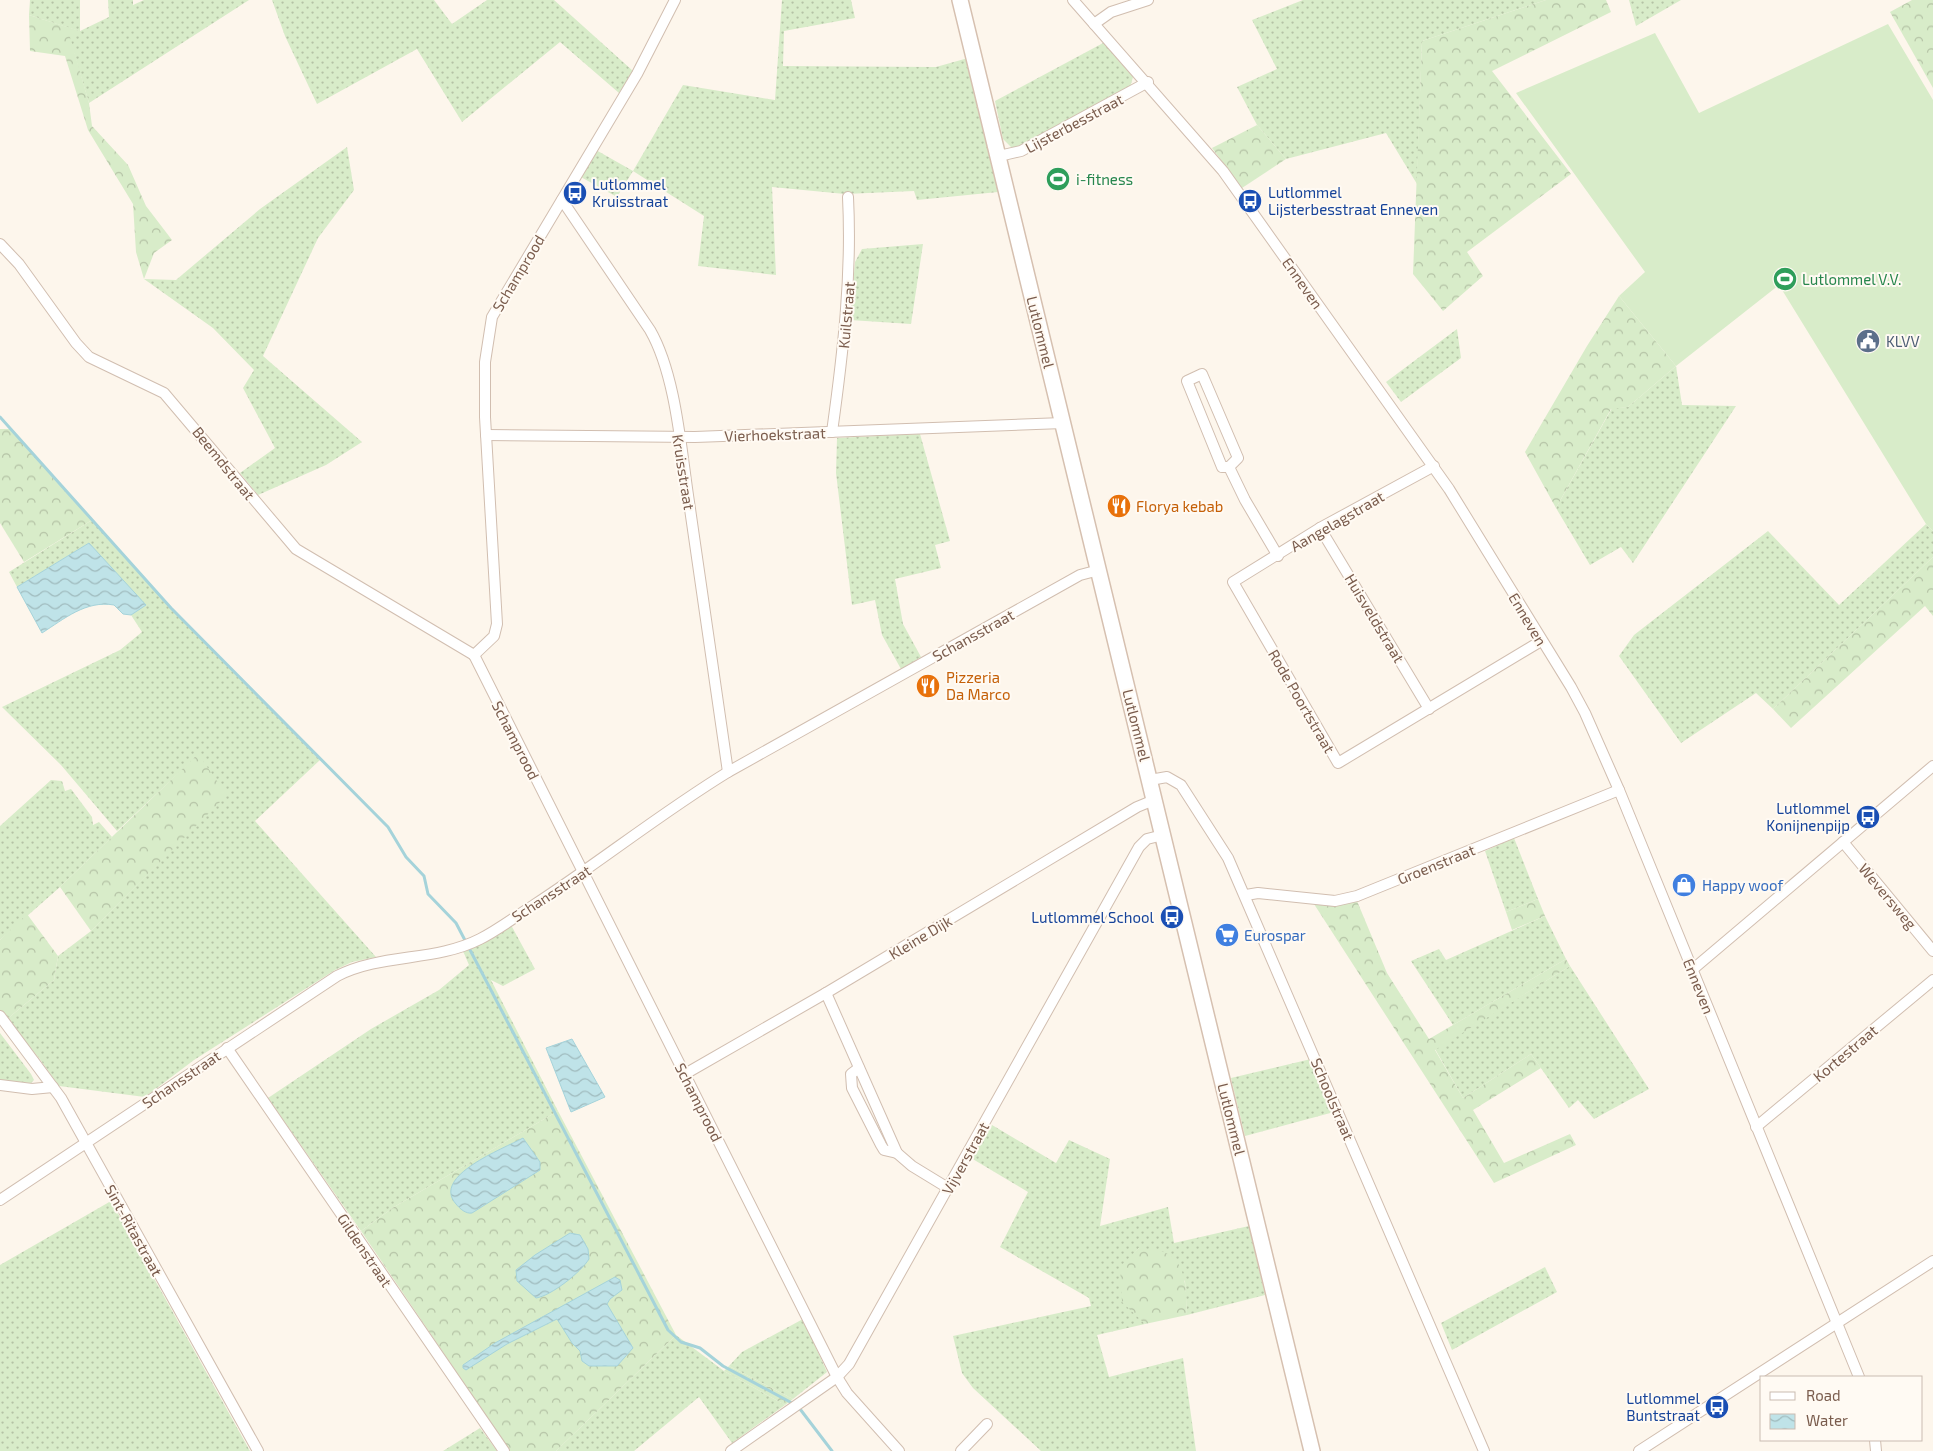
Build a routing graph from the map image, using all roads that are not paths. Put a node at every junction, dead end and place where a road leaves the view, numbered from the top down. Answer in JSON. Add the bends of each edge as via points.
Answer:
{"nodes":[{"id":1,"x":675,"y":0,"type":"edge"},
{"id":2,"x":960,"y":0,"type":"edge"},
{"id":3,"x":1073,"y":0,"type":"edge"},
{"id":4,"x":1148,"y":0,"type":"edge"},
{"id":5,"x":1094,"y":24,"type":"junction"},
{"id":6,"x":1148,"y":82,"type":"junction"},
{"id":7,"x":999,"y":156,"type":"junction"},
{"id":8,"x":848,"y":197,"type":"dead end"},
{"id":9,"x":562,"y":200,"type":"junction"},
{"id":10,"x":0,"y":244,"type":"edge"},
{"id":11,"x":1063,"y":423,"type":"junction"},
{"id":12,"x":832,"y":432,"type":"junction"},
{"id":13,"x":486,"y":435,"type":"junction"},
{"id":14,"x":679,"y":436,"type":"junction"},
{"id":15,"x":1434,"y":466,"type":"junction"},
{"id":16,"x":1229,"y":467,"type":"junction"},
{"id":17,"x":1320,"y":528,"type":"junction"},
{"id":18,"x":1278,"y":556,"type":"junction"},
{"id":19,"x":1099,"y":570,"type":"junction"},
{"id":20,"x":1541,"y":641,"type":"junction"},
{"id":21,"x":474,"y":655,"type":"junction"},
{"id":22,"x":1429,"y":708,"type":"junction"},
{"id":23,"x":1933,"y":766,"type":"edge"},
{"id":24,"x":728,"y":772,"type":"junction"},
{"id":25,"x":1150,"y":780,"type":"junction"},
{"id":26,"x":1619,"y":790,"type":"junction"},
{"id":27,"x":1154,"y":800,"type":"junction"},
{"id":28,"x":1163,"y":835,"type":"junction"},
{"id":29,"x":1843,"y":842,"type":"junction"},
{"id":30,"x":583,"y":873,"type":"junction"},
{"id":31,"x":1246,"y":895,"type":"junction"},
{"id":32,"x":1933,"y":950,"type":"edge"},
{"id":33,"x":1692,"y":970,"type":"junction"},
{"id":34,"x":1933,"y":980,"type":"edge"},
{"id":35,"x":826,"y":993,"type":"junction"},
{"id":36,"x":0,"y":1016,"type":"edge"},
{"id":37,"x":227,"y":1048,"type":"junction"},
{"id":38,"x":860,"y":1068,"type":"junction"},
{"id":39,"x":685,"y":1074,"type":"junction"},
{"id":40,"x":0,"y":1085,"type":"edge"},
{"id":41,"x":53,"y":1087,"type":"junction"},
{"id":42,"x":1756,"y":1127,"type":"junction"},
{"id":43,"x":86,"y":1143,"type":"junction"},
{"id":44,"x":897,"y":1153,"type":"junction"},
{"id":45,"x":948,"y":1188,"type":"junction"},
{"id":46,"x":0,"y":1200,"type":"edge"},
{"id":47,"x":1933,"y":1261,"type":"edge"},
{"id":48,"x":1837,"y":1324,"type":"junction"},
{"id":49,"x":1859,"y":1376,"type":"edge"},
{"id":50,"x":837,"y":1377,"type":"junction"},
{"id":51,"x":987,"y":1424,"type":"dead end"},
{"id":52,"x":258,"y":1451,"type":"edge"},
{"id":53,"x":504,"y":1451,"type":"edge"},
{"id":54,"x":731,"y":1451,"type":"edge"},
{"id":55,"x":899,"y":1451,"type":"edge"},
{"id":56,"x":961,"y":1451,"type":"edge"},
{"id":57,"x":1312,"y":1451,"type":"edge"},
{"id":58,"x":1484,"y":1451,"type":"edge"},
{"id":59,"x":1639,"y":1451,"type":"edge"}],
"edges":[{"from":1,"to":9,"type":"street","name":"Schamprood"},
{"from":2,"to":7,"type":"main road","name":"Lutlommel"},
{"from":3,"to":5,"type":"street","name":"Enneven"},
{"from":4,"to":5,"type":"street","via":[[1111,12]]},
{"from":5,"to":6,"type":"street","name":"Enneven"},
{"from":6,"to":7,"type":"street","name":"Lijsterbesstraat","via":[[1021,151]]},
{"from":6,"to":15,"type":"street","name":"Enneven","via":[[1224,171]]},
{"from":7,"to":11,"type":"main road","name":"Lutlommel"},
{"from":8,"to":12,"type":"street","name":"Kuilstraat","via":[[848,298]]},
{"from":9,"to":13,"type":"street","name":"Schamprood","via":[[492,317],[485,362]]},
{"from":9,"to":14,"type":"street","name":"Kruisstraat","via":[[659,346]]},
{"from":10,"to":21,"type":"street","name":"Beemdstraat","via":[[19,264],[89,357],[164,393],[296,549]]},
{"from":11,"to":12,"type":"street","name":"Vierhoekstraat"},
{"from":11,"to":19,"type":"main road","name":"Lutlommel"},
{"from":12,"to":14,"type":"street","name":"Vierhoekstraat"},
{"from":13,"to":14,"type":"street","name":"Vierhoekstraat"},
{"from":13,"to":21,"type":"street","name":"Schamprood","via":[[497,624],[494,636]]},
{"from":14,"to":24,"type":"street","name":"Kruisstraat"},
{"from":15,"to":17,"type":"street","name":"Aangelagstraat"},
{"from":15,"to":20,"type":"street","name":"Enneven"},
{"from":16,"to":16,"type":"street","name":"Aangelagstraat","via":[[1238,458],[1202,374],[1187,381],[1222,467]]},
{"from":16,"to":18,"type":"street","name":"Aangelagstraat"},
{"from":17,"to":18,"type":"street","name":"Aangelagstraat"},
{"from":17,"to":22,"type":"street","name":"Huisveldstraat"},
{"from":18,"to":22,"type":"street","name":"Rode Poortstraat","via":[[1232,582],[1338,764]]},
{"from":19,"to":24,"type":"street","name":"Schansstraat","via":[[1080,576]]},
{"from":19,"to":25,"type":"main road","name":"Lutlommel"},
{"from":20,"to":22,"type":"street","name":"Rode Poortstraat"},
{"from":20,"to":26,"type":"street","name":"Enneven","via":[[1585,713]]},
{"from":21,"to":30,"type":"street","name":"Schamprood"},
{"from":23,"to":29,"type":"street"},
{"from":24,"to":30,"type":"street","name":"Schansstraat","via":[[686,797]]},
{"from":25,"to":27,"type":"main road","name":"Lutlommel"},
{"from":25,"to":31,"type":"street","name":"Schoolstraat","via":[[1167,777],[1181,785],[1228,858]]},
{"from":26,"to":31,"type":"street","name":"Groenstraat","via":[[1357,896],[1335,901],[1258,893]]},
{"from":26,"to":33,"type":"street","name":"Enneven"},
{"from":27,"to":28,"type":"main road","name":"Lutlommel"},
{"from":27,"to":35,"type":"street","name":"Kleine Dijk","via":[[1137,807]]},
{"from":28,"to":45,"type":"street","name":"Vijverstraat","via":[[1147,839],[1139,847]]},
{"from":28,"to":57,"type":"main road","name":"Lutlommel"},
{"from":29,"to":32,"type":"street","name":"Weversweg"},
{"from":29,"to":33,"type":"street"},
{"from":30,"to":37,"type":"street","name":"Schansstraat","via":[[466,946],[350,969]]},
{"from":30,"to":39,"type":"street","name":"Schamprood"},
{"from":31,"to":58,"type":"street","name":"Schoolstraat"},
{"from":33,"to":42,"type":"street","name":"Enneven"},
{"from":34,"to":42,"type":"street","name":"Kortestraat"},
{"from":35,"to":38,"type":"street"},
{"from":35,"to":39,"type":"street","name":"Kleine Dijk"},
{"from":36,"to":41,"type":"street","name":"Sint-Ritastraat"},
{"from":37,"to":43,"type":"street","name":"Schansstraat"},
{"from":37,"to":53,"type":"street","name":"Gildenstraat"},
{"from":38,"to":44,"type":"street"},
{"from":38,"to":44,"type":"street","via":[[851,1074],[852,1088],[880,1145],[884,1150]]},
{"from":39,"to":50,"type":"street","name":"Schamprood"},
{"from":40,"to":41,"type":"street","via":[[32,1089]]},
{"from":41,"to":43,"type":"street","name":"Sint-Ritastraat"},
{"from":42,"to":48,"type":"street","name":"Enneven"},
{"from":43,"to":46,"type":"street","name":"Schansstraat"},
{"from":43,"to":52,"type":"street","name":"Sint-Ritastraat"},
{"from":44,"to":45,"type":"street"},
{"from":45,"to":50,"type":"street","name":"Vijverstraat","via":[[849,1364]]},
{"from":47,"to":48,"type":"street"},
{"from":48,"to":49,"type":"street","name":"Enneven"},
{"from":48,"to":59,"type":"street"},
{"from":50,"to":54,"type":"street","name":"Vijverstraat"},
{"from":50,"to":55,"type":"street","name":"Schamprood","via":[[847,1393]]},
{"from":51,"to":56,"type":"street"}]}
